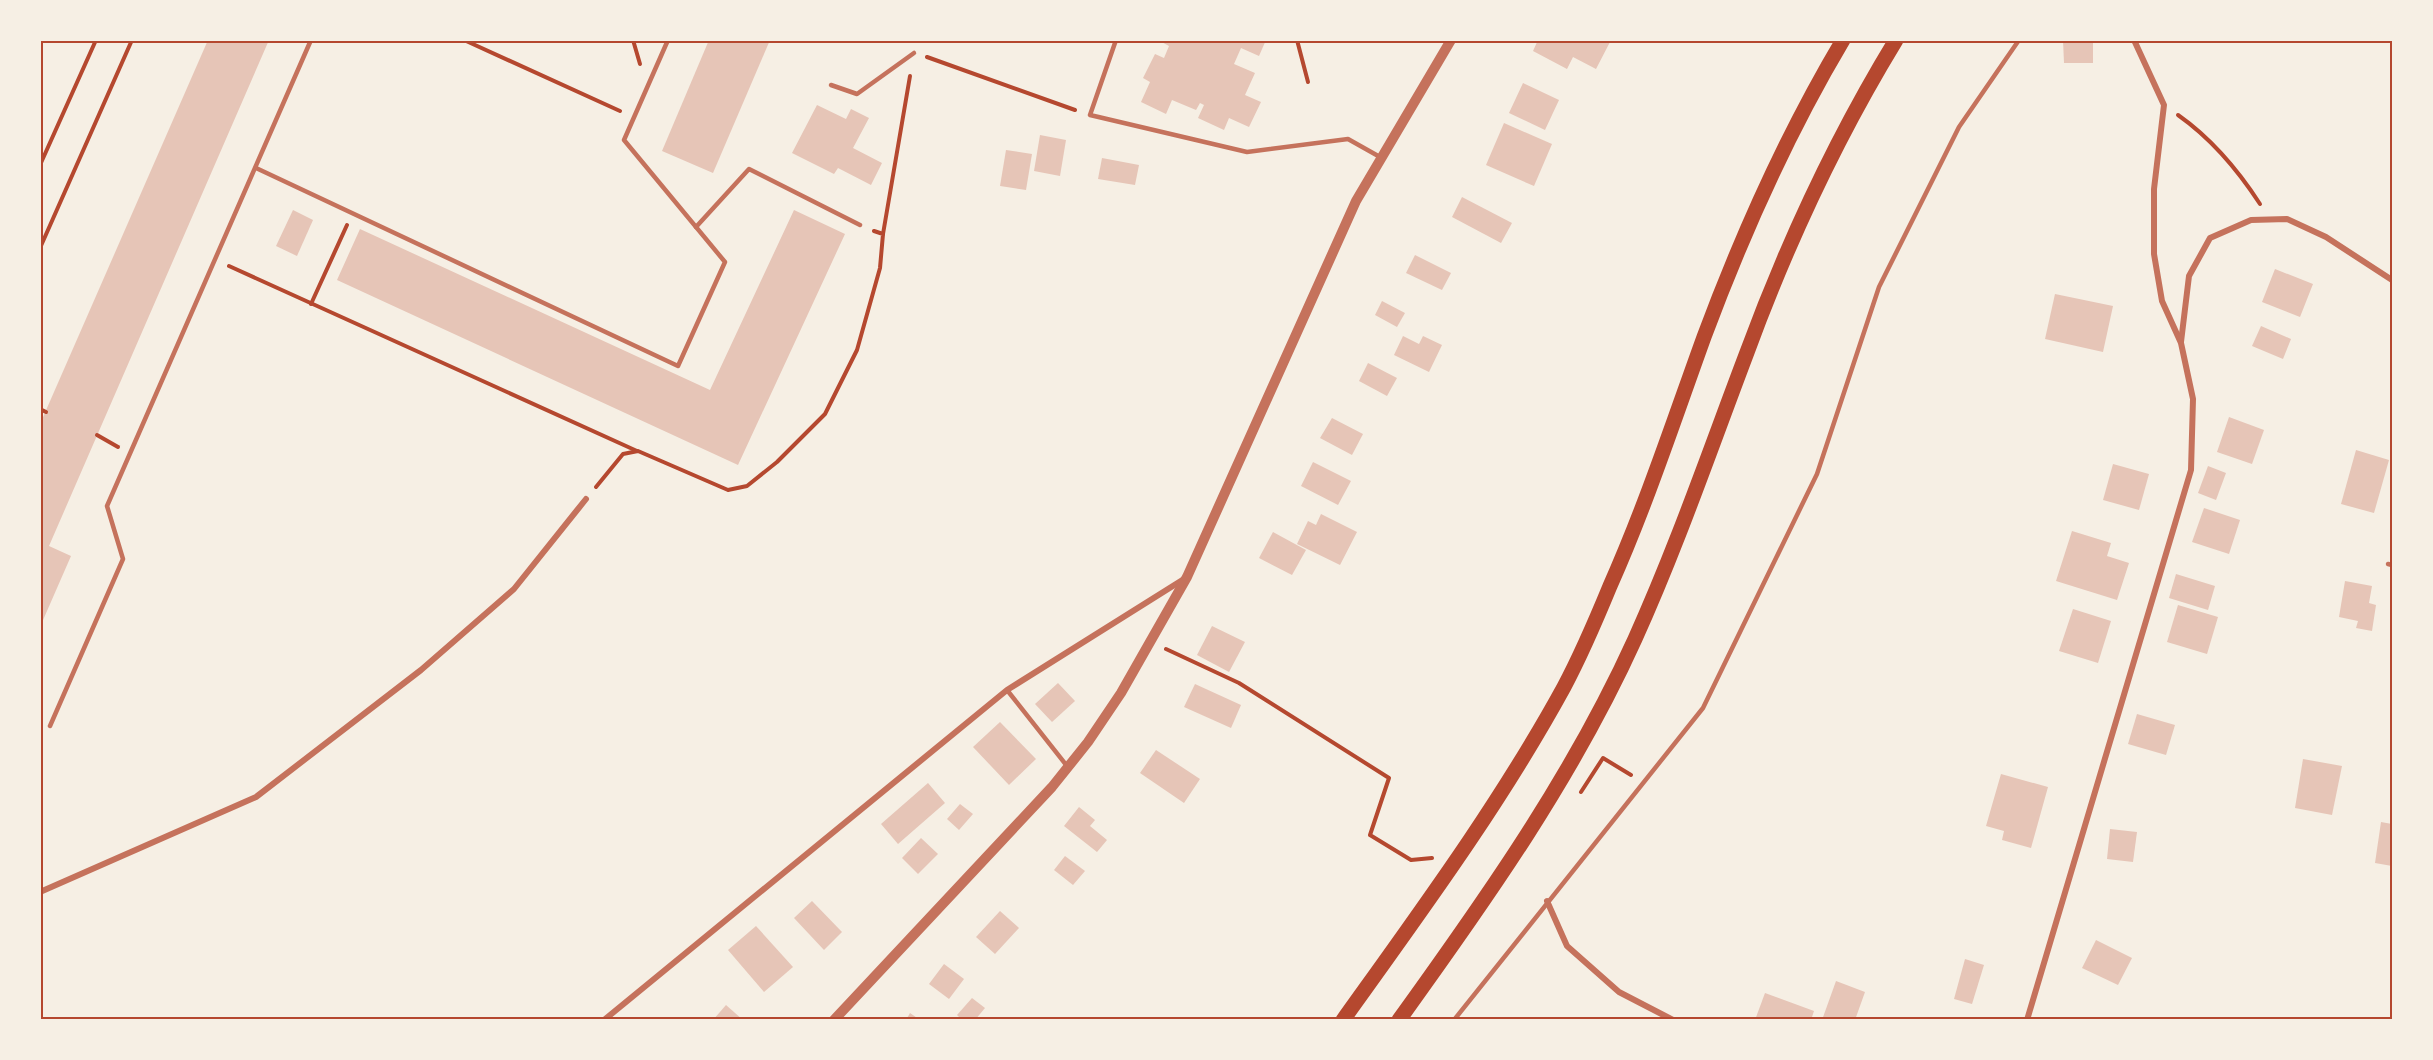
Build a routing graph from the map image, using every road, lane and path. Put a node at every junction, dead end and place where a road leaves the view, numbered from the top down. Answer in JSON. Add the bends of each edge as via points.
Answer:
{"nodes":[{"id":1,"x":96,"y":40,"type":"edge"},
{"id":2,"x":132,"y":40,"type":"edge"},
{"id":3,"x":311,"y":40,"type":"edge"},
{"id":4,"x":464,"y":40,"type":"edge"},
{"id":5,"x":668,"y":40,"type":"edge"},
{"id":6,"x":1116,"y":40,"type":"edge"},
{"id":7,"x":1297,"y":40,"type":"edge"},
{"id":8,"x":1451,"y":40,"type":"edge"},
{"id":9,"x":1843,"y":40,"type":"edge"},
{"id":10,"x":1896,"y":40,"type":"edge"},
{"id":11,"x":2019,"y":40,"type":"edge"},
{"id":12,"x":2134,"y":40,"type":"edge"},
{"id":13,"x":914,"y":53,"type":"junction"},
{"id":14,"x":1308,"y":81,"type":"dead end"},
{"id":15,"x":831,"y":85,"type":"dead end"},
{"id":16,"x":2164,"y":105,"type":"junction"},
{"id":17,"x":1090,"y":115,"type":"junction"},
{"id":18,"x":634,"y":118,"type":"junction"},
{"id":19,"x":1381,"y":157,"type":"junction"},
{"id":20,"x":40,"y":165,"type":"edge"},
{"id":21,"x":256,"y":168,"type":"junction"},
{"id":22,"x":352,"y":214,"type":"junction"},
{"id":23,"x":2271,"y":219,"type":"junction"},
{"id":24,"x":860,"y":225,"type":"joint"},
{"id":25,"x":696,"y":227,"type":"junction"},
{"id":26,"x":883,"y":234,"type":"junction"},
{"id":27,"x":40,"y":248,"type":"edge"},
{"id":28,"x":216,"y":260,"type":"junction"},
{"id":29,"x":2392,"y":280,"type":"edge"},
{"id":30,"x":311,"y":304,"type":"junction"},
{"id":31,"x":2181,"y":343,"type":"junction"},
{"id":32,"x":40,"y":409,"type":"edge"},
{"id":33,"x":46,"y":412,"type":"dead end"},
{"id":34,"x":638,"y":451,"type":"junction"},
{"id":35,"x":586,"y":499,"type":"joint"},
{"id":36,"x":1187,"y":577,"type":"junction"},
{"id":37,"x":1151,"y":642,"type":"junction"},
{"id":38,"x":1007,"y":690,"type":"junction"},
{"id":39,"x":50,"y":726,"type":"dead end"},
{"id":40,"x":1603,"y":758,"type":"dead end"},
{"id":41,"x":1068,"y":767,"type":"junction"},
{"id":42,"x":1642,"y":782,"type":"junction"},
{"id":43,"x":1411,"y":860,"type":"dead end"},
{"id":44,"x":40,"y":892,"type":"edge"},
{"id":45,"x":1547,"y":901,"type":"junction"},
{"id":46,"x":604,"y":1020,"type":"edge"},
{"id":47,"x":834,"y":1020,"type":"edge"},
{"id":48,"x":1343,"y":1020,"type":"edge"},
{"id":49,"x":1399,"y":1020,"type":"edge"},
{"id":50,"x":1454,"y":1020,"type":"edge"},
{"id":51,"x":1673,"y":1020,"type":"edge"},
{"id":52,"x":2027,"y":1020,"type":"edge"}],
"edges":[{"from":1,"to":20,"type":"path"},
{"from":2,"to":27,"type":"path"},
{"from":3,"to":21,"type":"lane"},
{"from":4,"to":18,"type":"path"},
{"from":5,"to":18,"type":"lane"},
{"from":6,"to":17,"type":"lane"},
{"from":7,"to":14,"type":"path"},
{"from":8,"to":19,"type":"street"},
{"from":9,"to":48,"type":"main road","via":[[1810,95],[1767,186],[1706,334],[1611,586],[1565,685],[1459,858]]},
{"from":10,"to":49,"type":"main road","via":[[1820,179],[1746,353],[1683,527],[1635,641],[1582,746],[1491,894]]},
{"from":11,"to":42,"type":"lane","via":[[1959,127],[1879,287],[1817,474],[1703,708]]},
{"from":12,"to":16,"type":"street"},
{"from":13,"to":15,"type":"lane","via":[[857,94]]},
{"from":13,"to":17,"type":"path"},
{"from":13,"to":26,"type":"path"},
{"from":16,"to":23,"type":"path","via":[[2193,126],[2237,170]]},
{"from":16,"to":31,"type":"street","via":[[2154,189],[2154,254],[2162,301]]},
{"from":17,"to":19,"type":"lane","via":[[1247,152],[1348,139]]},
{"from":18,"to":25,"type":"lane","via":[[624,140]]},
{"from":19,"to":36,"type":"street","via":[[1356,201]]},
{"from":21,"to":22,"type":"lane"},
{"from":21,"to":28,"type":"lane"},
{"from":22,"to":25,"type":"lane","via":[[678,366],[725,262]]},
{"from":22,"to":30,"type":"path"},
{"from":23,"to":29,"type":"street","via":[[2288,219],[2326,237]]},
{"from":23,"to":31,"type":"street","via":[[2251,220],[2210,238],[2189,276]]},
{"from":24,"to":25,"type":"lane","via":[[749,169]]},
{"from":24,"to":26,"type":"path"},
{"from":26,"to":34,"type":"path","via":[[880,268],[857,350],[825,414],[777,462],[747,486],[728,490]]},
{"from":28,"to":30,"type":"path"},
{"from":28,"to":39,"type":"lane","via":[[107,506],[123,559]]},
{"from":30,"to":34,"type":"path"},
{"from":31,"to":52,"type":"street","via":[[2193,399],[2191,470]]},
{"from":32,"to":33,"type":"path"},
{"from":34,"to":35,"type":"path","via":[[623,454]]},
{"from":35,"to":44,"type":"street","via":[[514,589],[421,670],[256,797]]},
{"from":36,"to":37,"type":"street"},
{"from":36,"to":38,"type":"street"},
{"from":37,"to":41,"type":"street"},
{"from":37,"to":43,"type":"path","via":[[1239,683],[1389,778],[1370,835]]},
{"from":38,"to":41,"type":"lane"},
{"from":38,"to":46,"type":"street"},
{"from":40,"to":42,"type":"path"},
{"from":41,"to":47,"type":"street"},
{"from":42,"to":45,"type":"lane"},
{"from":45,"to":50,"type":"lane"},
{"from":45,"to":51,"type":"street","via":[[1567,946],[1619,992]]}]}
